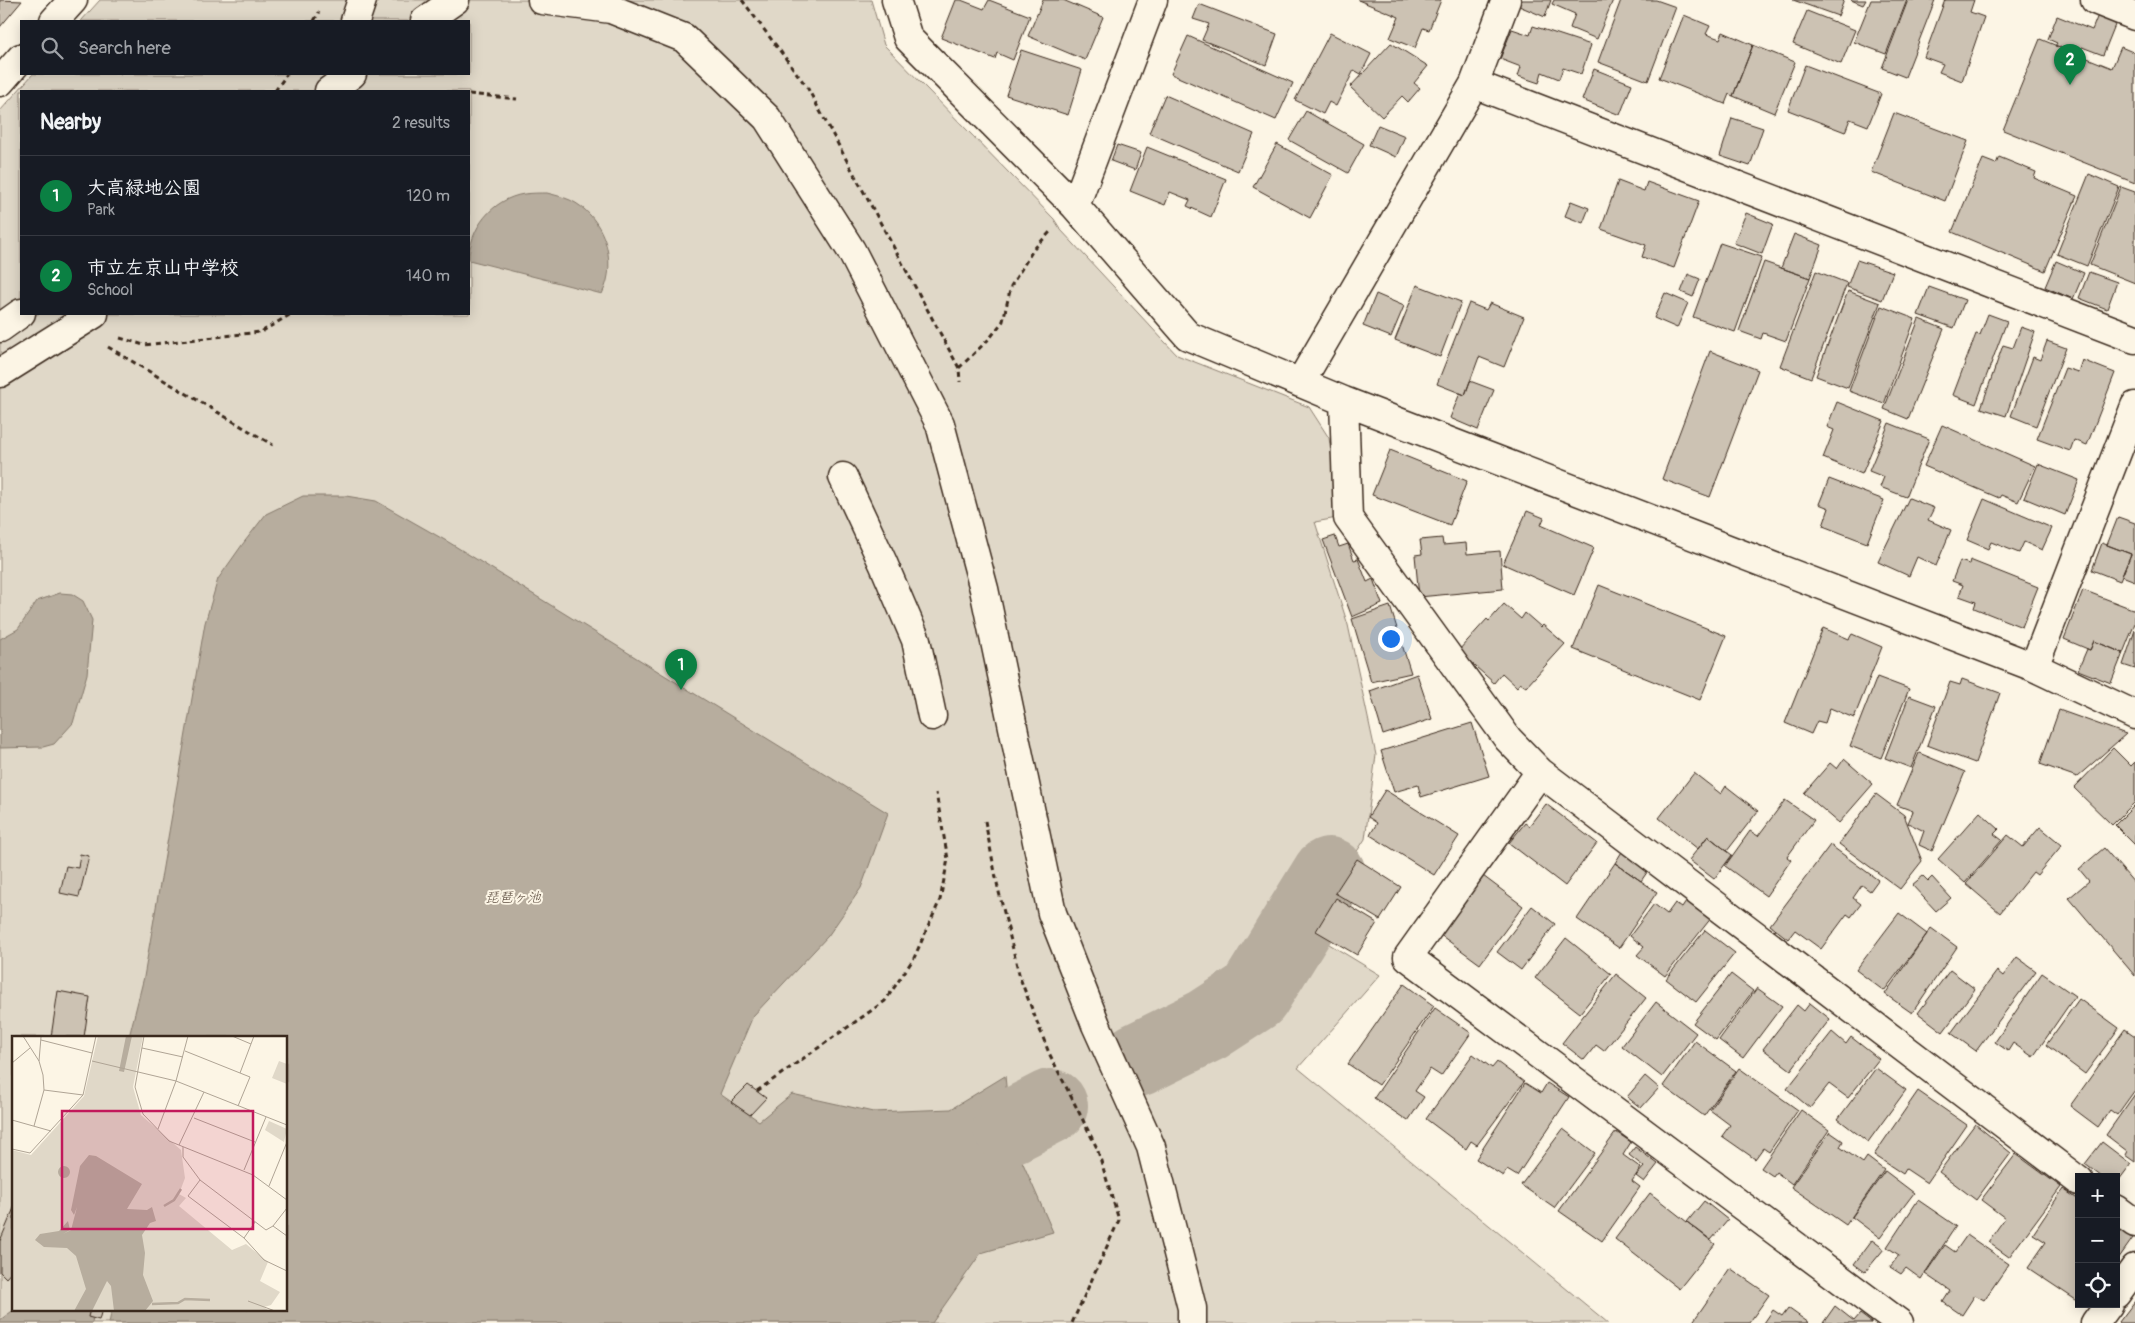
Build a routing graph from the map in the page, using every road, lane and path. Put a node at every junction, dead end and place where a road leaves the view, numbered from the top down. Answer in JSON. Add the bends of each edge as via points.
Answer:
{"nodes":[{"id":1,"x":73,"y":0,"type":"edge"},
{"id":2,"x":362,"y":0,"type":"edge"},
{"id":3,"x":455,"y":0,"type":"edge"},
{"id":4,"x":542,"y":0,"type":"edge"},
{"id":5,"x":896,"y":0,"type":"edge"},
{"id":6,"x":1153,"y":0,"type":"edge"},
{"id":7,"x":1506,"y":0,"type":"edge"},
{"id":8,"x":2095,"y":0,"type":"edge"},
{"id":9,"x":605,"y":5,"type":"edge"},
{"id":10,"x":2135,"y":16,"type":"edge"},
{"id":11,"x":55,"y":20,"type":"edge"},
{"id":12,"x":355,"y":20,"type":"edge"},
{"id":13,"x":426,"y":20,"type":"edge"},
{"id":14,"x":20,"y":59,"type":"edge"},
{"id":15,"x":286,"y":75,"type":"edge"},
{"id":16,"x":0,"y":82,"type":"edge"},
{"id":17,"x":1474,"y":84,"type":"junction"},
{"id":18,"x":276,"y":90,"type":"edge"},
{"id":19,"x":470,"y":94,"type":"edge"},
{"id":20,"x":517,"y":99,"type":"dead end"},
{"id":21,"x":1075,"y":206,"type":"junction"},
{"id":22,"x":20,"y":314,"type":"edge"},
{"id":23,"x":289,"y":315,"type":"edge"},
{"id":24,"x":83,"y":320,"type":"edge"},
{"id":25,"x":0,"y":328,"type":"edge"},
{"id":26,"x":2135,"y":339,"type":"edge"},
{"id":27,"x":959,"y":368,"type":"dead end"},
{"id":28,"x":0,"y":373,"type":"edge"},
{"id":29,"x":1300,"y":383,"type":"junction"},
{"id":30,"x":1344,"y":401,"type":"junction"},
{"id":31,"x":2135,"y":406,"type":"edge"},
{"id":32,"x":273,"y":444,"type":"dead end"},
{"id":33,"x":843,"y":477,"type":"dead end"},
{"id":34,"x":2034,"y":667,"type":"junction"},
{"id":35,"x":2135,"y":715,"type":"edge"},
{"id":36,"x":932,"y":716,"type":"dead end"},
{"id":37,"x":1540,"y":772,"type":"junction"},
{"id":38,"x":936,"y":793,"type":"dead end"},
{"id":39,"x":985,"y":821,"type":"dead end"},
{"id":40,"x":757,"y":1092,"type":"dead end"},
{"id":41,"x":2075,"y":1177,"type":"edge"},
{"id":42,"x":2120,"y":1212,"type":"edge"},
{"id":43,"x":2135,"y":1223,"type":"edge"},
{"id":44,"x":2135,"y":1268,"type":"edge"},
{"id":45,"x":2120,"y":1289,"type":"edge"},
{"id":46,"x":2106,"y":1308,"type":"edge"},
{"id":47,"x":1072,"y":1323,"type":"edge"},
{"id":48,"x":1192,"y":1323,"type":"edge"},
{"id":49,"x":1899,"y":1323,"type":"edge"},
{"id":50,"x":2095,"y":1323,"type":"edge"}],
"edges":[{"from":1,"to":11,"type":"street"},
{"from":2,"to":12,"type":"street"},
{"from":3,"to":13,"type":"street"},
{"from":4,"to":9,"type":"street"},
{"from":5,"to":21,"type":"street","via":[[908,38]]},
{"from":6,"to":21,"type":"street"},
{"from":7,"to":17,"type":"street"},
{"from":8,"to":10,"type":"street"},
{"from":9,"to":48,"type":"street","via":[[684,38],[767,118],[851,250],[940,424],[984,589],[1052,912],[1096,1025],[1151,1147],[1192,1308]]},
{"from":14,"to":16,"type":"street"},
{"from":15,"to":18,"type":"path"},
{"from":17,"to":26,"type":"street"},
{"from":17,"to":29,"type":"street"},
{"from":19,"to":20,"type":"path"},
{"from":21,"to":27,"type":"path","via":[[1033,250],[1010,286],[1003,321]]},
{"from":21,"to":29,"type":"street","via":[[1188,336]]},
{"from":22,"to":25,"type":"street"},
{"from":23,"to":24,"type":"path","via":[[261,332],[144,344]]},
{"from":24,"to":28,"type":"street"},
{"from":24,"to":32,"type":"path"},
{"from":29,"to":30,"type":"street"},
{"from":30,"to":34,"type":"street"},
{"from":30,"to":37,"type":"street","via":[[1348,518],[1508,739]]},
{"from":31,"to":34,"type":"street"},
{"from":33,"to":36,"type":"street","via":[[916,640]]},
{"from":34,"to":35,"type":"street"},
{"from":37,"to":41,"type":"street"},
{"from":37,"to":49,"type":"street","via":[[1408,958]]},
{"from":38,"to":40,"type":"path","via":[[948,859],[940,900],[914,958],[885,1001]]},
{"from":39,"to":47,"type":"path","via":[[1020,978],[1049,1053],[1097,1148],[1119,1220]]},
{"from":42,"to":43,"type":"street"},
{"from":44,"to":45,"type":"street"},
{"from":46,"to":50,"type":"street"}]}
